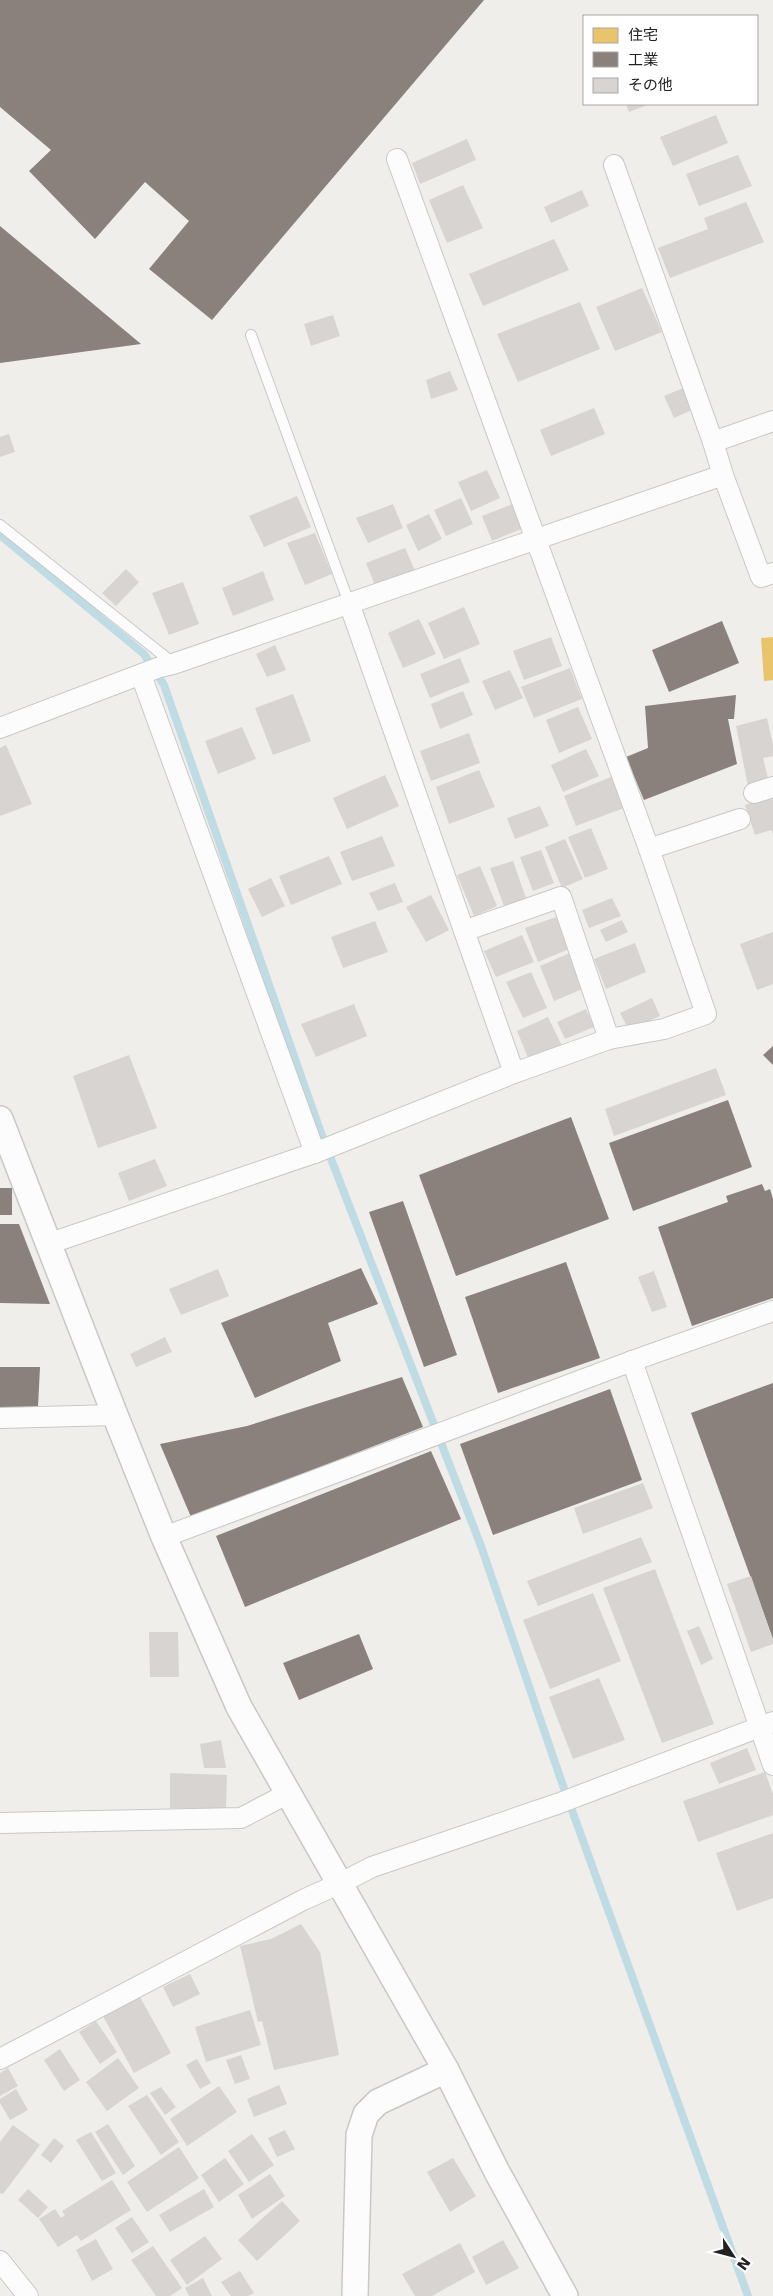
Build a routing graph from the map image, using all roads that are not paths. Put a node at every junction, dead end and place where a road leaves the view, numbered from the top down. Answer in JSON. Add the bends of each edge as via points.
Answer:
{"nodes":[{"id":1,"x":397,"y":159,"type":"dead end"},
{"id":2,"x":614,"y":165,"type":"dead end"},
{"id":3,"x":251,"y":335,"type":"dead end"},
{"id":4,"x":773,"y":421,"type":"edge"},
{"id":5,"x":713,"y":442,"type":"junction"},
{"id":6,"x":723,"y":474,"type":"junction"},
{"id":7,"x":0,"y":525,"type":"edge"},
{"id":8,"x":537,"y":540,"type":"junction"},
{"id":9,"x":773,"y":573,"type":"edge"},
{"id":10,"x":349,"y":603,"type":"junction"},
{"id":11,"x":156,"y":669,"type":"junction"},
{"id":12,"x":0,"y":728,"type":"edge"},
{"id":13,"x":740,"y":819,"type":"dead end"},
{"id":14,"x":649,"y":849,"type":"junction"},
{"id":15,"x":464,"y":931,"type":"junction"},
{"id":16,"x":609,"y":1039,"type":"junction"},
{"id":17,"x":514,"y":1074,"type":"junction"},
{"id":18,"x":0,"y":1119,"type":"edge"},
{"id":19,"x":316,"y":1153,"type":"junction"},
{"id":20,"x":48,"y":1244,"type":"junction"},
{"id":21,"x":773,"y":1311,"type":"edge"},
{"id":22,"x":632,"y":1361,"type":"junction"},
{"id":23,"x":115,"y":1415,"type":"junction"},
{"id":24,"x":0,"y":1418,"type":"edge"},
{"id":25,"x":164,"y":1537,"type":"junction"},
{"id":26,"x":766,"y":1725,"type":"edge"},
{"id":27,"x":773,"y":1765,"type":"edge"},
{"id":28,"x":287,"y":1794,"type":"junction"},
{"id":29,"x":0,"y":1823,"type":"edge"},
{"id":30,"x":341,"y":1883,"type":"junction"},
{"id":31,"x":0,"y":2060,"type":"edge"},
{"id":32,"x":446,"y":2070,"type":"junction"},
{"id":33,"x":0,"y":2261,"type":"edge"},
{"id":34,"x":28,"y":2296,"type":"edge"},
{"id":35,"x":355,"y":2296,"type":"edge"},
{"id":36,"x":565,"y":2296,"type":"edge"}],
"edges":[{"from":1,"to":8,"type":"street"},
{"from":2,"to":5,"type":"street"},
{"from":3,"to":10,"type":"lane"},
{"from":4,"to":5,"type":"street"},
{"from":5,"to":6,"type":"street"},
{"from":6,"to":8,"type":"street"},
{"from":6,"to":9,"type":"street","via":[[761,576]]},
{"from":7,"to":11,"type":"lane"},
{"from":8,"to":10,"type":"street"},
{"from":8,"to":14,"type":"street"},
{"from":10,"to":11,"type":"street"},
{"from":10,"to":15,"type":"street"},
{"from":11,"to":12,"type":"street"},
{"from":11,"to":19,"type":"street"},
{"from":13,"to":14,"type":"street"},
{"from":14,"to":16,"type":"street","via":[[706,1014],[664,1029]]},
{"from":15,"to":16,"type":"street","via":[[561,897]]},
{"from":15,"to":17,"type":"street"},
{"from":16,"to":17,"type":"street"},
{"from":17,"to":19,"type":"street"},
{"from":18,"to":20,"type":"street"},
{"from":19,"to":20,"type":"street"},
{"from":20,"to":23,"type":"street"},
{"from":21,"to":22,"type":"street"},
{"from":22,"to":25,"type":"street"},
{"from":22,"to":26,"type":"street"},
{"from":23,"to":24,"type":"street"},
{"from":23,"to":25,"type":"street"},
{"from":25,"to":28,"type":"street","via":[[239,1707]]},
{"from":26,"to":27,"type":"street"},
{"from":26,"to":30,"type":"street","via":[[557,1804],[372,1867]]},
{"from":28,"to":29,"type":"street","via":[[241,1818]]},
{"from":28,"to":30,"type":"street"},
{"from":30,"to":31,"type":"street"},
{"from":30,"to":32,"type":"street"},
{"from":32,"to":35,"type":"street","via":[[378,2102],[366,2114],[359,2135]]},
{"from":32,"to":36,"type":"street"},
{"from":33,"to":34,"type":"street"}]}
